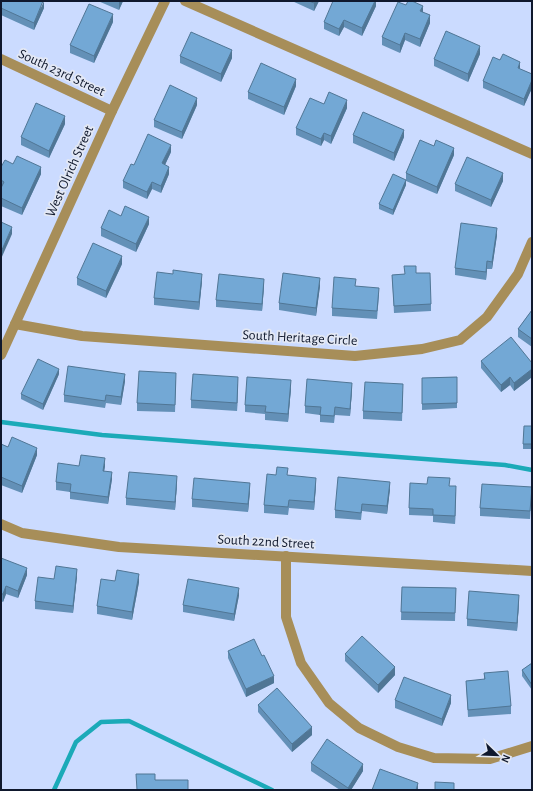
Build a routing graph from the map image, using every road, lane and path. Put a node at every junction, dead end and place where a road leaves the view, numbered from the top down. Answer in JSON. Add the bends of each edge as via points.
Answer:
{"nodes":[{"id":1,"x":165,"y":1,"type":"edge"},
{"id":2,"x":185,"y":1,"type":"edge"},
{"id":3,"x":1,"y":59,"type":"edge"},
{"id":4,"x":112,"y":110,"type":"junction"},
{"id":5,"x":532,"y":154,"type":"edge"},
{"id":6,"x":532,"y":242,"type":"edge"},
{"id":7,"x":15,"y":324,"type":"junction"},
{"id":8,"x":1,"y":355,"type":"edge"},
{"id":9,"x":1,"y":524,"type":"edge"},
{"id":10,"x":286,"y":556,"type":"junction"},
{"id":11,"x":532,"y":571,"type":"edge"},
{"id":12,"x":532,"y":746,"type":"edge"}],
"edges":[{"from":1,"to":4,"type":"street","name":"West Olrich Street"},
{"from":2,"to":5,"type":"street"},
{"from":3,"to":4,"type":"street","name":"South 23rd Street"},
{"from":4,"to":7,"type":"street","name":"West Olrich Street"},
{"from":6,"to":7,"type":"street","name":"South Heritage Circle","via":[[518,274],[488,317],[460,340],[422,349],[355,356],[82,336]]},
{"from":7,"to":8,"type":"street","name":"West Olrich Street"},
{"from":9,"to":10,"type":"street","name":"South 22nd Street","via":[[22,533],[119,547]]},
{"from":10,"to":11,"type":"street","name":"South 22nd Street"},
{"from":10,"to":12,"type":"street","via":[[286,617],[301,663],[330,702],[359,728],[398,747],[434,758],[490,759]]}]}
